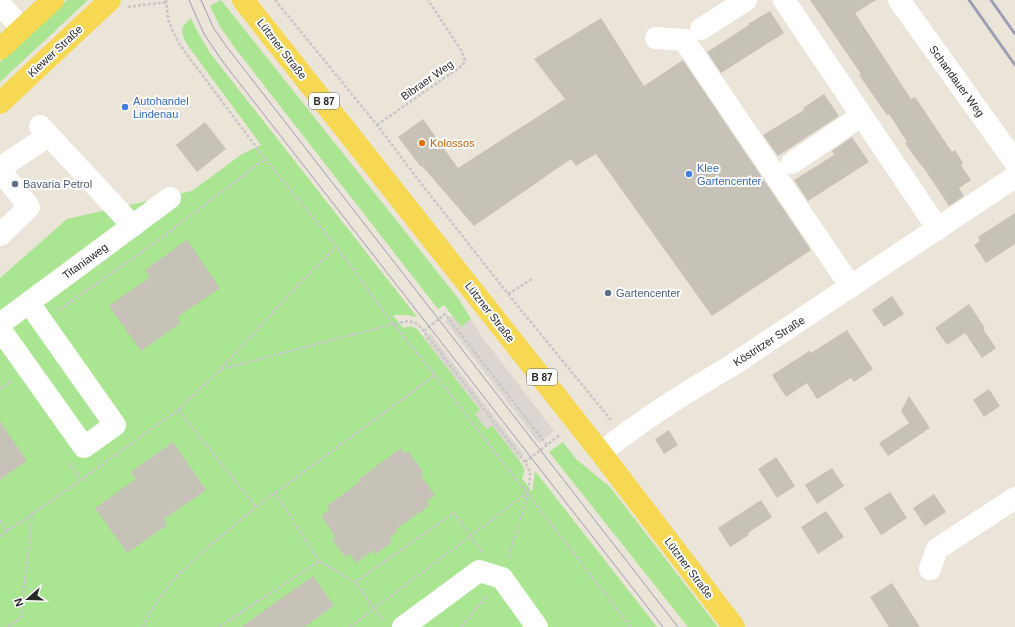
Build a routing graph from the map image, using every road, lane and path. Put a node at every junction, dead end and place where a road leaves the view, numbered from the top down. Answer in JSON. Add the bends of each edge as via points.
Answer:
{"nodes":[{"id":1,"x":53,"y":0,"type":"edge"},
{"id":2,"x":243,"y":0,"type":"edge"},
{"id":3,"x":275,"y":0,"type":"edge"},
{"id":4,"x":428,"y":0,"type":"edge"},
{"id":5,"x":746,"y":0,"type":"edge"},
{"id":6,"x":784,"y":0,"type":"edge"},
{"id":7,"x":899,"y":0,"type":"edge"},
{"id":8,"x":167,"y":1,"type":"edge"},
{"id":9,"x":0,"y":5,"type":"edge"},
{"id":10,"x":104,"y":5,"type":"edge"},
{"id":11,"x":22,"y":28,"type":"junction"},
{"id":12,"x":702,"y":29,"type":"dead end"},
{"id":13,"x":656,"y":38,"type":"dead end"},
{"id":14,"x":0,"y":49,"type":"edge"},
{"id":15,"x":0,"y":103,"type":"edge"},
{"id":16,"x":861,"y":116,"type":"junction"},
{"id":17,"x":377,"y":125,"type":"junction"},
{"id":18,"x":265,"y":159,"type":"junction"},
{"id":19,"x":1015,"y":162,"type":"edge"},
{"id":20,"x":792,"y":163,"type":"dead end"},
{"id":21,"x":0,"y":169,"type":"edge"},
{"id":22,"x":1015,"y":177,"type":"edge"},
{"id":23,"x":170,"y":198,"type":"dead end"},
{"id":24,"x":133,"y":226,"type":"junction"},
{"id":25,"x":938,"y":229,"type":"junction"},
{"id":26,"x":0,"y":235,"type":"edge"},
{"id":27,"x":336,"y":246,"type":"junction"},
{"id":28,"x":532,"y":279,"type":"dead end"},
{"id":29,"x":851,"y":287,"type":"junction"},
{"id":30,"x":508,"y":294,"type":"junction"},
{"id":31,"x":29,"y":303,"type":"junction"},
{"id":32,"x":43,"y":322,"type":"junction"},
{"id":33,"x":0,"y":324,"type":"edge"},
{"id":34,"x":393,"y":324,"type":"junction"},
{"id":35,"x":0,"y":329,"type":"edge"},
{"id":36,"x":424,"y":331,"type":"junction"},
{"id":37,"x":221,"y":369,"type":"junction"},
{"id":38,"x":435,"y":375,"type":"junction"},
{"id":39,"x":178,"y":410,"type":"junction"},
{"id":40,"x":576,"y":422,"type":"junction"},
{"id":41,"x":624,"y":434,"type":"junction"},
{"id":42,"x":547,"y":445,"type":"junction"},
{"id":43,"x":601,"y":453,"type":"junction"},
{"id":44,"x":525,"y":462,"type":"junction"},
{"id":45,"x":275,"y":492,"type":"junction"},
{"id":46,"x":527,"y":493,"type":"junction"},
{"id":47,"x":1015,"y":498,"type":"edge"},
{"id":48,"x":256,"y":507,"type":"junction"},
{"id":49,"x":32,"y":514,"type":"junction"},
{"id":50,"x":0,"y":520,"type":"edge"},
{"id":51,"x":7,"y":531,"type":"junction"},
{"id":52,"x":0,"y":536,"type":"edge"},
{"id":53,"x":471,"y":536,"type":"junction"},
{"id":54,"x":319,"y":561,"type":"junction"},
{"id":55,"x":930,"y":569,"type":"dead end"},
{"id":56,"x":502,"y":578,"type":"junction"},
{"id":57,"x":355,"y":582,"type":"junction"},
{"id":58,"x":375,"y":609,"type":"junction"},
{"id":59,"x":8,"y":627,"type":"edge"},
{"id":60,"x":143,"y":627,"type":"edge"},
{"id":61,"x":219,"y":627,"type":"edge"},
{"id":62,"x":350,"y":627,"type":"edge"},
{"id":63,"x":388,"y":627,"type":"edge"},
{"id":64,"x":403,"y":627,"type":"edge"},
{"id":65,"x":461,"y":627,"type":"edge"},
{"id":66,"x":536,"y":627,"type":"edge"},
{"id":67,"x":631,"y":627,"type":"edge"},
{"id":68,"x":734,"y":627,"type":"edge"}],
"edges":[{"from":1,"to":11,"type":"main road"},
{"from":2,"to":40,"type":"main road","name":"Lützner Straße","number":"B 87"},
{"from":3,"to":17,"type":"path"},
{"from":4,"to":17,"type":"path","name":"Bibraer Weg","via":[[461,50],[465,60],[463,65]]},
{"from":5,"to":12,"type":"street"},
{"from":6,"to":16,"type":"street"},
{"from":7,"to":19,"type":"street","name":"Schandauer Weg"},
{"from":8,"to":10,"type":"path"},
{"from":8,"to":18,"type":"path","via":[[168,19],[180,45]]},
{"from":9,"to":11,"type":"street"},
{"from":10,"to":15,"type":"main road","name":"Kiewer Straße"},
{"from":11,"to":14,"type":"main road"},
{"from":13,"to":29,"type":"street","via":[[684,40]]},
{"from":16,"to":20,"type":"street"},
{"from":16,"to":25,"type":"street"},
{"from":17,"to":30,"type":"path"},
{"from":18,"to":27,"type":"path"},
{"from":18,"to":32,"type":"path","via":[[148,248]]},
{"from":21,"to":24,"type":"street","via":[[44,131]]},
{"from":21,"to":26,"type":"street","via":[[29,207]]},
{"from":22,"to":25,"type":"street","name":"Köstritzer Straße"},
{"from":23,"to":24,"type":"street","name":"Titaniaweg"},
{"from":24,"to":31,"type":"street","name":"Titaniaweg"},
{"from":25,"to":29,"type":"street","name":"Köstritzer Straße"},
{"from":27,"to":34,"type":"path"},
{"from":27,"to":37,"type":"path"},
{"from":28,"to":30,"type":"path"},
{"from":29,"to":41,"type":"street","name":"Köstritzer Straße"},
{"from":30,"to":41,"type":"path"},
{"from":31,"to":32,"type":"street"},
{"from":31,"to":33,"type":"street","name":"Titaniaweg"},
{"from":32,"to":35,"type":"street","via":[[116,425],[84,447]]},
{"from":34,"to":36,"type":"path","via":[[408,321],[418,324]]},
{"from":34,"to":37,"type":"path"},
{"from":34,"to":38,"type":"path"},
{"from":36,"to":42,"type":"path","via":[[446,314]]},
{"from":36,"to":44,"type":"path"},
{"from":37,"to":39,"type":"path"},
{"from":38,"to":45,"type":"path"},
{"from":38,"to":46,"type":"path"},
{"from":39,"to":48,"type":"path"},
{"from":39,"to":49,"type":"path"},
{"from":40,"to":42,"type":"path"},
{"from":40,"to":43,"type":"main road","name":"Lützner Straße","number":"B 87"},
{"from":41,"to":43,"type":"street","name":"Köstritzer Straße"},
{"from":42,"to":44,"type":"path"},
{"from":43,"to":68,"type":"main road","name":"Lützner Straße","number":"B 87"},
{"from":44,"to":46,"type":"path","via":[[530,473]]},
{"from":45,"to":48,"type":"path"},
{"from":45,"to":54,"type":"path"},
{"from":46,"to":53,"type":"path"},
{"from":46,"to":56,"type":"path"},
{"from":46,"to":67,"type":"path"},
{"from":47,"to":55,"type":"street","via":[[937,549]]},
{"from":48,"to":60,"type":"path","via":[[199,554],[171,582]]},
{"from":49,"to":51,"type":"path"},
{"from":49,"to":59,"type":"path","via":[[21,618]]},
{"from":50,"to":51,"type":"path"},
{"from":51,"to":52,"type":"path"},
{"from":53,"to":56,"type":"path"},
{"from":53,"to":57,"type":"path","via":[[454,513]]},
{"from":53,"to":58,"type":"path"},
{"from":54,"to":57,"type":"path"},
{"from":54,"to":61,"type":"path"},
{"from":56,"to":64,"type":"street","via":[[479,571]]},
{"from":56,"to":65,"type":"path"},
{"from":56,"to":66,"type":"street"},
{"from":57,"to":58,"type":"path"},
{"from":58,"to":62,"type":"path"},
{"from":58,"to":63,"type":"path"}]}
